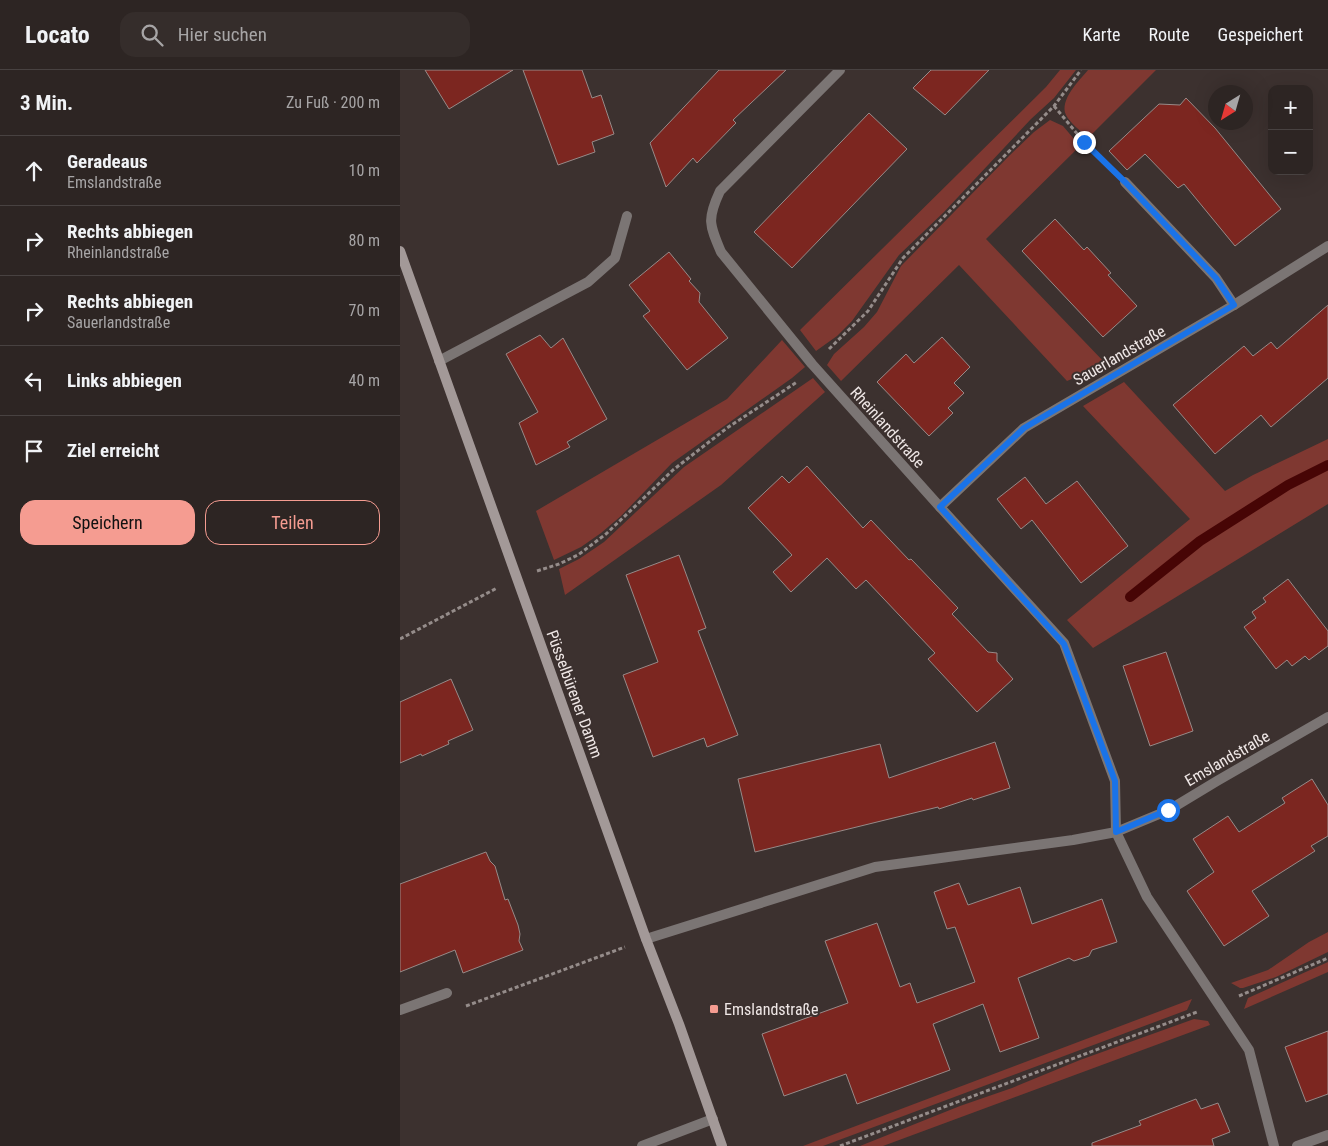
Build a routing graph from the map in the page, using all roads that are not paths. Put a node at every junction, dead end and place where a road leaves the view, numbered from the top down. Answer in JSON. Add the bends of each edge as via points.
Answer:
{"nodes":[{"id":1,"x":840,"y":70,"type":"edge"},
{"id":2,"x":1125,"y":182,"type":"road end"},
{"id":3,"x":627,"y":216,"type":"dead end"},
{"id":4,"x":1328,"y":246,"type":"edge"},
{"id":5,"x":400,"y":252,"type":"edge"},
{"id":6,"x":1234,"y":305,"type":"junction"},
{"id":7,"x":440,"y":361,"type":"junction"},
{"id":8,"x":940,"y":507,"type":"junction"},
{"id":9,"x":1328,"y":717,"type":"edge"},
{"id":10,"x":1116,"y":832,"type":"junction"},
{"id":11,"x":646,"y":940,"type":"junction"},
{"id":12,"x":447,"y":993,"type":"dead end"},
{"id":13,"x":400,"y":1010,"type":"edge"},
{"id":14,"x":713,"y":1119,"type":"junction"},
{"id":15,"x":1328,"y":1135,"type":"edge"},
{"id":16,"x":642,"y":1146,"type":"edge"},
{"id":17,"x":722,"y":1146,"type":"edge"},
{"id":18,"x":1274,"y":1146,"type":"edge"},
{"id":19,"x":1298,"y":1146,"type":"edge"}],
"edges":[{"from":1,"to":8,"type":"street","name":"Rheinlandstraße","via":[[720,191],[710,212],[712,232],[721,252],[812,364]]},
{"from":2,"to":6,"type":"street","via":[[1216,278]]},
{"from":3,"to":7,"type":"street","via":[[615,258],[588,282]]},
{"from":4,"to":6,"type":"street","name":"Sauerlandstraße"},
{"from":5,"to":7,"type":"main road","name":"Püsselbürener Damm"},
{"from":6,"to":8,"type":"street","name":"Sauerlandstraße","via":[[1024,428]]},
{"from":7,"to":11,"type":"main road","name":"Püsselbürener Damm"},
{"from":8,"to":10,"type":"street","name":"Rheinlandstraße","via":[[1064,644],[1115,781]]},
{"from":9,"to":10,"type":"street","name":"Emslandstraße","via":[[1168,810]]},
{"from":10,"to":11,"type":"street","name":"Emslandstraße","via":[[875,867]]},
{"from":10,"to":18,"type":"street","via":[[1147,897],[1249,1050]]},
{"from":11,"to":14,"type":"main road","name":"Püsselbürener Damm"},
{"from":12,"to":13,"type":"street"},
{"from":14,"to":16,"type":"street"},
{"from":14,"to":17,"type":"main road","name":"Püsselbürener Damm"},
{"from":15,"to":19,"type":"street"}]}
